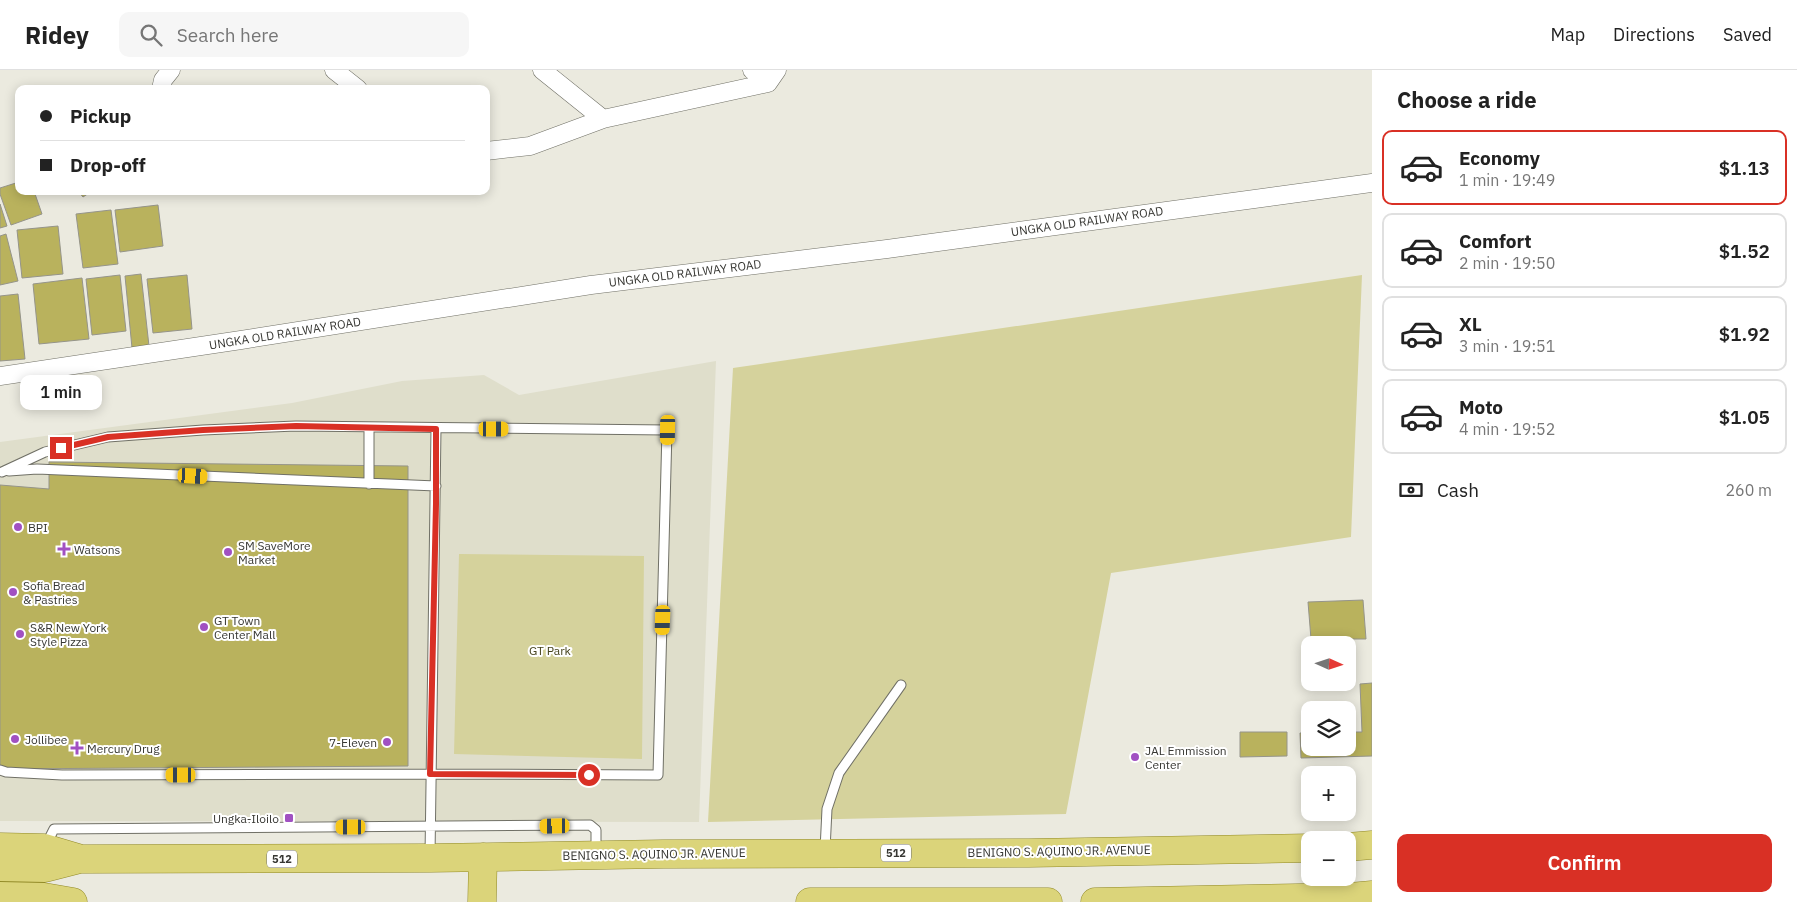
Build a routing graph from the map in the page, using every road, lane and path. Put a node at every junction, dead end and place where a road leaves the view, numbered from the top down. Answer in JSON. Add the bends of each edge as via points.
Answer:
{"nodes":[{"id":1,"x":170,"y":70,"type":"edge"},
{"id":2,"x":334,"y":70,"type":"edge"},
{"id":3,"x":542,"y":70,"type":"edge"},
{"id":4,"x":752,"y":70,"type":"edge"},
{"id":5,"x":773,"y":77,"type":"edge"},
{"id":6,"x":162,"y":85,"type":"edge"},
{"id":7,"x":353,"y":85,"type":"edge"},
{"id":8,"x":603,"y":119,"type":"junction"},
{"id":9,"x":490,"y":151,"type":"edge"},
{"id":10,"x":1372,"y":183,"type":"edge"},
{"id":11,"x":0,"y":376,"type":"edge"},
{"id":12,"x":369,"y":427,"type":"junction"},
{"id":13,"x":436,"y":429,"type":"junction"},
{"id":14,"x":1,"y":471,"type":"edge"},
{"id":15,"x":0,"y":481,"type":"edge"},
{"id":16,"x":369,"y":484,"type":"junction"},
{"id":17,"x":436,"y":486,"type":"junction"},
{"id":18,"x":901,"y":685,"type":"dead end"},
{"id":19,"x":0,"y":770,"type":"edge"},
{"id":20,"x":430,"y":774,"type":"junction"},
{"id":21,"x":430,"y":827,"type":"junction"},
{"id":22,"x":1372,"y":846,"type":"edge"},
{"id":23,"x":0,"y":847,"type":"edge"},
{"id":24,"x":1356,"y":847,"type":"edge"},
{"id":25,"x":1301,"y":848,"type":"edge"},
{"id":26,"x":825,"y":852,"type":"junction"},
{"id":27,"x":596,"y":855,"type":"junction"},
{"id":28,"x":483,"y":857,"type":"junction"},
{"id":29,"x":45,"y":858,"type":"junction"},
{"id":30,"x":430,"y":858,"type":"junction"},
{"id":31,"x":0,"y":867,"type":"edge"},
{"id":32,"x":0,"y":896,"type":"edge"},
{"id":33,"x":1357,"y":898,"type":"edge"},
{"id":34,"x":73,"y":902,"type":"edge"},
{"id":35,"x":482,"y":902,"type":"edge"},
{"id":36,"x":810,"y":902,"type":"edge"},
{"id":37,"x":847,"y":902,"type":"edge"},
{"id":38,"x":1048,"y":902,"type":"edge"},
{"id":39,"x":1095,"y":902,"type":"edge"}],
"edges":[{"from":1,"to":6,"type":"street"},
{"from":2,"to":7,"type":"street"},
{"from":3,"to":8,"type":"street"},
{"from":4,"to":5,"type":"street"},
{"from":5,"to":8,"type":"street"},
{"from":8,"to":9,"type":"street","via":[[530,146]]},
{"from":10,"to":11,"type":"street","name":"UNGKA OLD RAILWAY ROAD","via":[[887,249],[591,285]]},
{"from":12,"to":13,"type":"lane"},
{"from":12,"to":14,"type":"lane","via":[[296,426],[108,437],[45,452]]},
{"from":12,"to":16,"type":"lane"},
{"from":13,"to":17,"type":"lane"},
{"from":13,"to":20,"type":"lane","via":[[668,430],[658,776]]},
{"from":14,"to":15,"type":"lane"},
{"from":14,"to":16,"type":"lane","via":[[37,469]]},
{"from":16,"to":17,"type":"lane"},
{"from":17,"to":20,"type":"lane"},
{"from":18,"to":26,"type":"lane","via":[[839,773],[827,809]]},
{"from":19,"to":20,"type":"lane","via":[[62,775]]},
{"from":20,"to":21,"type":"lane"},
{"from":21,"to":27,"type":"lane","via":[[590,825],[596,830]]},
{"from":21,"to":29,"type":"lane","via":[[54,828]]},
{"from":21,"to":30,"type":"lane"},
{"from":22,"to":24,"type":"main road"},
{"from":23,"to":29,"type":"main road","number":"512"},
{"from":25,"to":26,"type":"main road","name":"BENIGNO S. AQUINO JR. AVENUE","number":"512","via":[[1029,853]]},
{"from":26,"to":27,"type":"main road","name":"BENIGNO S. AQUINO JR. AVENUE","number":"512"},
{"from":27,"to":28,"type":"main road","name":"BENIGNO S. AQUINO JR. AVENUE","number":"512"},
{"from":28,"to":30,"type":"main road","name":"BENIGNO S. AQUINO JR. AVENUE","number":"512"},
{"from":28,"to":35,"type":"main road"},
{"from":29,"to":30,"type":"main road","name":"BENIGNO S. AQUINO JR. AVENUE","number":"512"},
{"from":29,"to":31,"type":"main road","number":"512"},
{"from":32,"to":34,"type":"main road","via":[[44,897]]},
{"from":33,"to":39,"type":"main road"},
{"from":36,"to":37,"type":"main road"},
{"from":37,"to":38,"type":"main road"}]}
